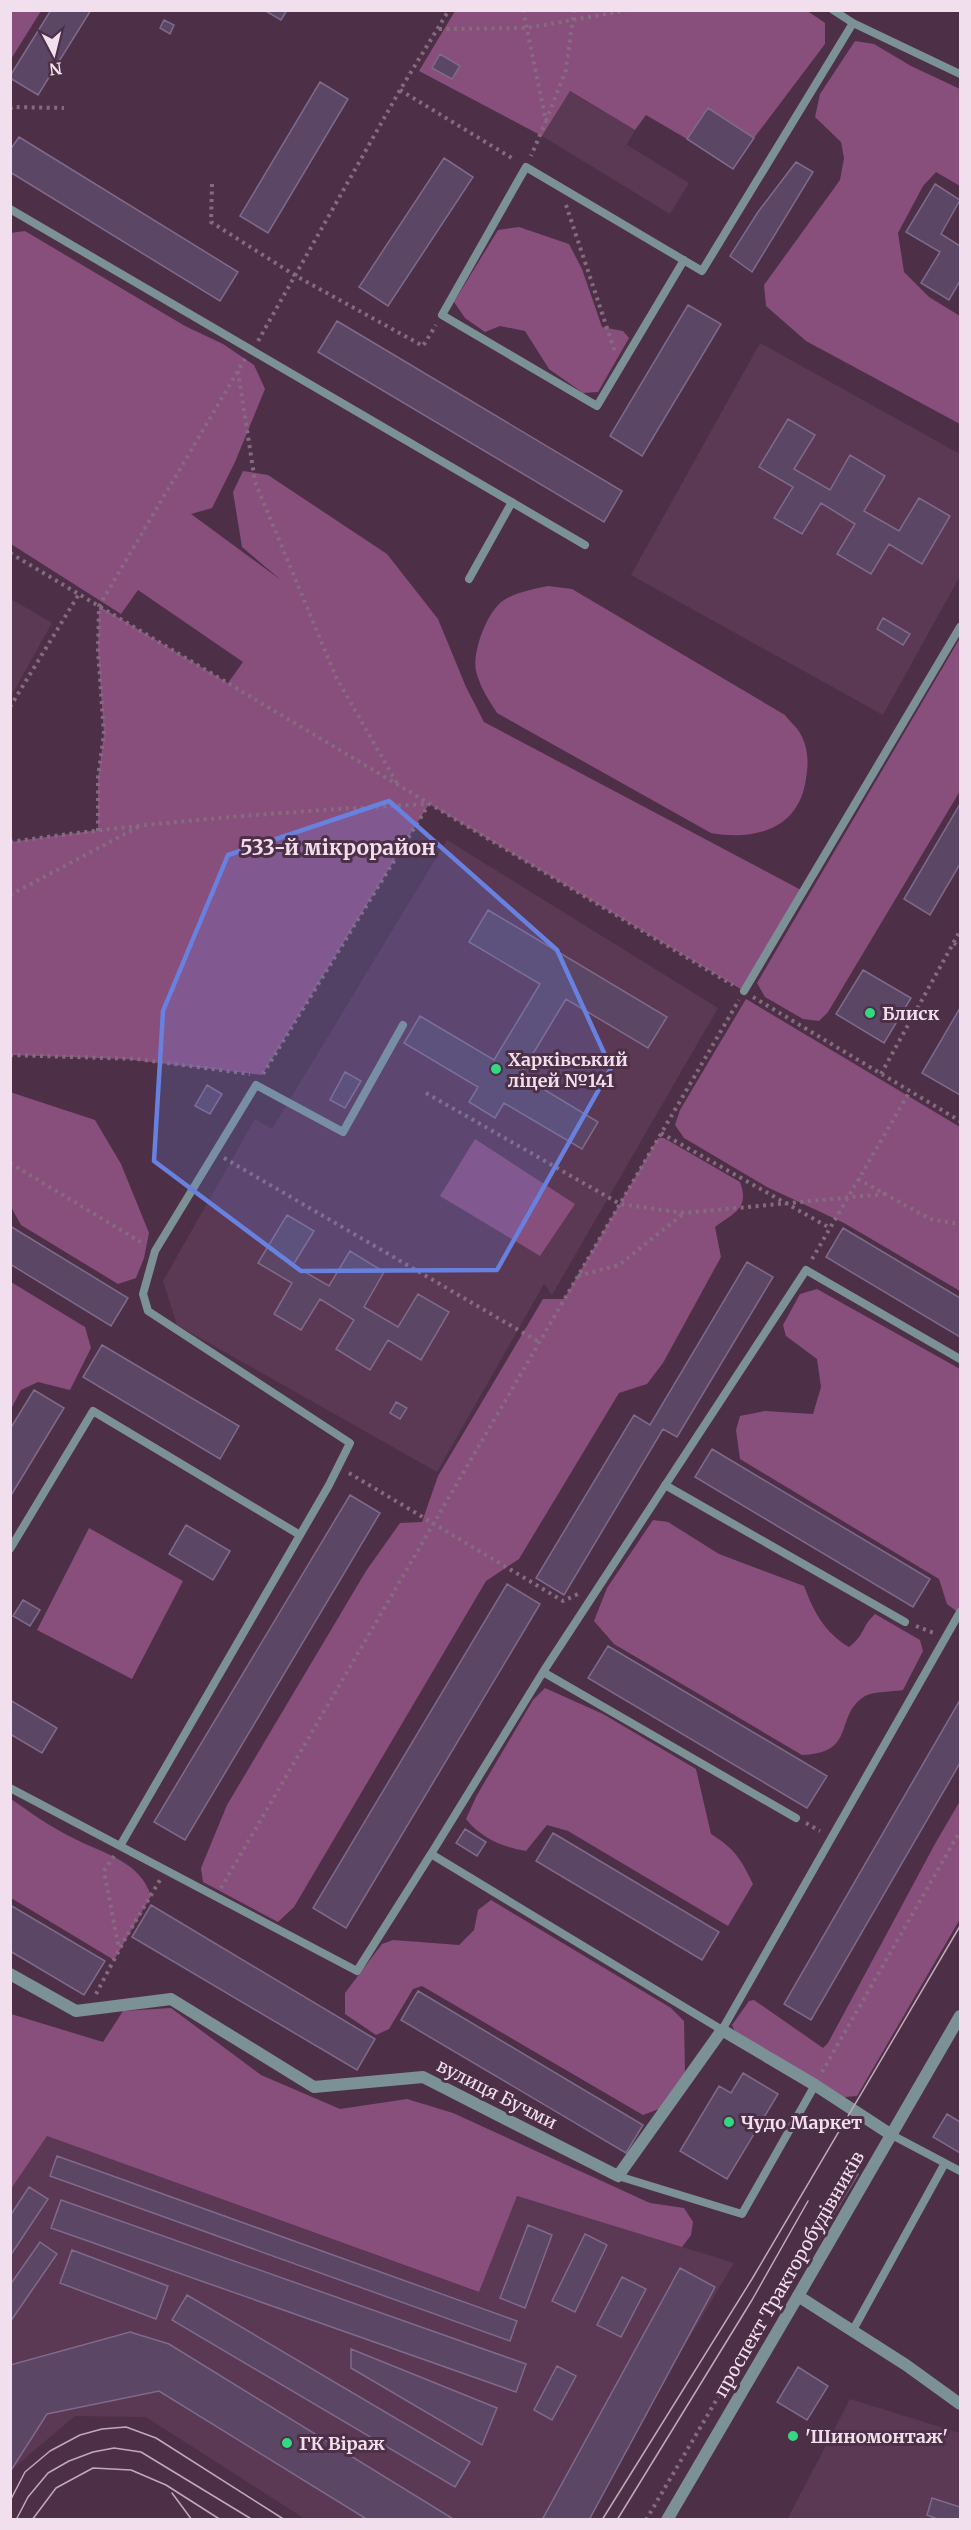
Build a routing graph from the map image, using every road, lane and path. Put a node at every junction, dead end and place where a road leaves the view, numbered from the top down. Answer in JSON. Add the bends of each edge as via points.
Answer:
{"nodes":[{"id":1,"x":449,"y":10,"type":"edge"},
{"id":2,"x":523,"y":10,"type":"edge"},
{"id":3,"x":574,"y":10,"type":"edge"},
{"id":4,"x":629,"y":10,"type":"edge"},
{"id":5,"x":833,"y":10,"type":"edge"},
{"id":6,"x":574,"y":20,"type":"junction"},
{"id":7,"x":853,"y":22,"type":"junction"},
{"id":8,"x":527,"y":28,"type":"junction"},
{"id":9,"x":438,"y":29,"type":"junction"},
{"id":10,"x":960,"y":74,"type":"edge"},
{"id":11,"x":400,"y":90,"type":"junction"},
{"id":12,"x":64,"y":108,"type":"dead end"},
{"id":13,"x":10,"y":109,"type":"edge"},
{"id":14,"x":546,"y":121,"type":"junction"},
{"id":15,"x":526,"y":167,"type":"junction"},
{"id":16,"x":212,"y":184,"type":"dead end"},
{"id":17,"x":560,"y":187,"type":"junction"},
{"id":18,"x":10,"y":209,"type":"edge"},
{"id":19,"x":684,"y":260,"type":"junction"},
{"id":20,"x":296,"y":276,"type":"junction"},
{"id":21,"x":442,"y":315,"type":"junction"},
{"id":22,"x":253,"y":350,"type":"junction"},
{"id":23,"x":620,"y":368,"type":"junction"},
{"id":24,"x":237,"y":370,"type":"junction"},
{"id":25,"x":512,"y":502,"type":"junction"},
{"id":26,"x":585,"y":545,"type":"dead end"},
{"id":27,"x":10,"y":553,"type":"edge"},
{"id":28,"x":469,"y":579,"type":"dead end"},
{"id":29,"x":79,"y":594,"type":"junction"},
{"id":30,"x":99,"y":606,"type":"junction"},
{"id":31,"x":960,"y":627,"type":"edge"},
{"id":32,"x":10,"y":707,"type":"edge"},
{"id":33,"x":399,"y":785,"type":"junction"},
{"id":34,"x":429,"y":804,"type":"junction"},
{"id":35,"x":141,"y":825,"type":"junction"},
{"id":36,"x":98,"y":831,"type":"junction"},
{"id":37,"x":10,"y":842,"type":"edge"},
{"id":38,"x":10,"y":895,"type":"edge"},
{"id":39,"x":960,"y":932,"type":"edge"},
{"id":40,"x":954,"y":943,"type":"junction"},
{"id":41,"x":960,"y":946,"type":"edge"},
{"id":42,"x":744,"y":992,"type":"junction"},
{"id":43,"x":403,"y":1025,"type":"dead end"},
{"id":44,"x":10,"y":1055,"type":"edge"},
{"id":45,"x":881,"y":1074,"type":"junction"},
{"id":46,"x":262,"y":1075,"type":"junction"},
{"id":47,"x":256,"y":1085,"type":"junction"},
{"id":48,"x":910,"y":1091,"type":"junction"},
{"id":49,"x":426,"y":1093,"type":"dead end"},
{"id":50,"x":960,"y":1121,"type":"edge"},
{"id":51,"x":661,"y":1133,"type":"junction"},
{"id":52,"x":215,"y":1152,"type":"junction"},
{"id":53,"x":10,"y":1163,"type":"edge"},
{"id":54,"x":858,"y":1179,"type":"junction"},
{"id":55,"x":885,"y":1194,"type":"junction"},
{"id":56,"x":848,"y":1198,"type":"junction"},
{"id":57,"x":620,"y":1204,"type":"junction"},
{"id":58,"x":786,"y":1204,"type":"junction"},
{"id":59,"x":684,"y":1213,"type":"junction"},
{"id":60,"x":960,"y":1224,"type":"edge"},
{"id":61,"x":830,"y":1228,"type":"junction"},
{"id":62,"x":155,"y":1251,"type":"junction"},
{"id":63,"x":806,"y":1270,"type":"junction"},
{"id":64,"x":578,"y":1276,"type":"junction"},
{"id":65,"x":539,"y":1342,"type":"junction"},
{"id":66,"x":960,"y":1359,"type":"edge"},
{"id":67,"x":338,"y":1467,"type":"junction"},
{"id":68,"x":665,"y":1485,"type":"junction"},
{"id":69,"x":434,"y":1522,"type":"junction"},
{"id":70,"x":300,"y":1535,"type":"junction"},
{"id":71,"x":10,"y":1549,"type":"edge"},
{"id":72,"x":600,"y":1584,"type":"junction"},
{"id":73,"x":960,"y":1612,"type":"edge"},
{"id":74,"x":905,"y":1622,"type":"joint"},
{"id":75,"x":946,"y":1638,"type":"junction"},
{"id":76,"x":543,"y":1672,"type":"junction"},
{"id":77,"x":10,"y":1788,"type":"edge"},
{"id":78,"x":796,"y":1818,"type":"joint"},
{"id":79,"x":960,"y":1831,"type":"edge"},
{"id":80,"x":831,"y":1838,"type":"junction"},
{"id":81,"x":120,"y":1846,"type":"junction"},
{"id":82,"x":431,"y":1854,"type":"junction"},
{"id":83,"x":165,"y":1872,"type":"junction"},
{"id":84,"x":216,"y":1897,"type":"junction"},
{"id":85,"x":120,"y":1949,"type":"junction"},
{"id":86,"x":10,"y":1974,"type":"edge"},
{"id":87,"x":87,"y":2010,"type":"junction"},
{"id":88,"x":960,"y":2016,"type":"edge"},
{"id":89,"x":722,"y":2030,"type":"junction"},
{"id":90,"x":815,"y":2085,"type":"junction"},
{"id":91,"x":890,"y":2134,"type":"junction"},
{"id":92,"x":945,"y":2163,"type":"junction"},
{"id":93,"x":960,"y":2171,"type":"edge"},
{"id":94,"x":618,"y":2176,"type":"junction"},
{"id":95,"x":798,"y":2295,"type":"junction"},
{"id":96,"x":764,"y":2321,"type":"dead end"},
{"id":97,"x":853,"y":2330,"type":"junction"},
{"id":98,"x":960,"y":2404,"type":"edge"},
{"id":99,"x":646,"y":2520,"type":"edge"},
{"id":100,"x":667,"y":2520,"type":"edge"}],
"edges":[{"from":1,"to":9,"type":"path"},
{"from":2,"to":8,"type":"path"},
{"from":3,"to":6,"type":"path"},
{"from":4,"to":6,"type":"path"},
{"from":5,"to":7,"type":"lane"},
{"from":6,"to":8,"type":"path"},
{"from":6,"to":14,"type":"path","via":[[566,70]]},
{"from":7,"to":10,"type":"lane"},
{"from":7,"to":19,"type":"lane","via":[[702,271]]},
{"from":8,"to":9,"type":"path"},
{"from":8,"to":14,"type":"path"},
{"from":9,"to":11,"type":"path"},
{"from":11,"to":15,"type":"path"},
{"from":11,"to":20,"type":"path"},
{"from":12,"to":13,"type":"path"},
{"from":14,"to":15,"type":"path"},
{"from":15,"to":17,"type":"lane"},
{"from":15,"to":21,"type":"lane"},
{"from":16,"to":20,"type":"path","via":[[211,222]]},
{"from":17,"to":19,"type":"lane"},
{"from":17,"to":23,"type":"path"},
{"from":18,"to":22,"type":"lane"},
{"from":19,"to":23,"type":"lane"},
{"from":20,"to":21,"type":"path","via":[[423,346]]},
{"from":20,"to":22,"type":"path"},
{"from":21,"to":23,"type":"lane","via":[[597,406]]},
{"from":22,"to":24,"type":"path"},
{"from":22,"to":25,"type":"lane"},
{"from":24,"to":30,"type":"path"},
{"from":24,"to":33,"type":"path","via":[[255,482],[336,677]]},
{"from":25,"to":26,"type":"lane"},
{"from":25,"to":28,"type":"lane"},
{"from":27,"to":29,"type":"path"},
{"from":29,"to":30,"type":"path"},
{"from":29,"to":32,"type":"path"},
{"from":30,"to":33,"type":"path"},
{"from":30,"to":36,"type":"path","via":[[104,734],[98,777]]},
{"from":31,"to":42,"type":"lane"},
{"from":33,"to":34,"type":"path"},
{"from":34,"to":35,"type":"path"},
{"from":34,"to":42,"type":"path"},
{"from":34,"to":46,"type":"path"},
{"from":35,"to":36,"type":"path"},
{"from":35,"to":38,"type":"path"},
{"from":36,"to":37,"type":"path"},
{"from":39,"to":40,"type":"path"},
{"from":40,"to":41,"type":"path"},
{"from":40,"to":45,"type":"path"},
{"from":42,"to":45,"type":"path"},
{"from":42,"to":51,"type":"path"},
{"from":43,"to":47,"type":"lane","via":[[343,1131]]},
{"from":44,"to":46,"type":"path","via":[[137,1059]]},
{"from":45,"to":48,"type":"path"},
{"from":46,"to":47,"type":"path"},
{"from":47,"to":52,"type":"lane"},
{"from":48,"to":50,"type":"path"},
{"from":48,"to":54,"type":"path"},
{"from":49,"to":57,"type":"path"},
{"from":51,"to":57,"type":"path"},
{"from":51,"to":58,"type":"path"},
{"from":52,"to":62,"type":"lane"},
{"from":52,"to":65,"type":"path"},
{"from":53,"to":62,"type":"path"},
{"from":54,"to":55,"type":"path"},
{"from":54,"to":56,"type":"path"},
{"from":55,"to":56,"type":"path"},
{"from":55,"to":60,"type":"path","via":[[930,1219]]},
{"from":56,"to":58,"type":"path"},
{"from":56,"to":61,"type":"path"},
{"from":57,"to":59,"type":"path"},
{"from":57,"to":64,"type":"path"},
{"from":58,"to":59,"type":"path"},
{"from":58,"to":61,"type":"path"},
{"from":59,"to":64,"type":"path","via":[[619,1265]]},
{"from":61,"to":63,"type":"path"},
{"from":62,"to":67,"type":"lane","via":[[144,1294],[148,1311],[350,1443]]},
{"from":63,"to":66,"type":"lane"},
{"from":63,"to":68,"type":"lane"},
{"from":64,"to":65,"type":"path"},
{"from":65,"to":69,"type":"path"},
{"from":67,"to":69,"type":"path"},
{"from":67,"to":70,"type":"lane"},
{"from":68,"to":72,"type":"lane"},
{"from":68,"to":74,"type":"lane"},
{"from":69,"to":72,"type":"path","via":[[563,1601]]},
{"from":69,"to":84,"type":"path"},
{"from":70,"to":71,"type":"lane","via":[[93,1411]]},
{"from":70,"to":81,"type":"lane"},
{"from":72,"to":76,"type":"lane"},
{"from":73,"to":75,"type":"lane"},
{"from":74,"to":75,"type":"path"},
{"from":75,"to":80,"type":"lane"},
{"from":76,"to":78,"type":"lane"},
{"from":76,"to":82,"type":"lane"},
{"from":77,"to":81,"type":"lane"},
{"from":78,"to":80,"type":"path"},
{"from":79,"to":90,"type":"path"},
{"from":80,"to":89,"type":"lane"},
{"from":81,"to":83,"type":"lane"},
{"from":81,"to":85,"type":"path","via":[[104,1871]]},
{"from":82,"to":84,"type":"lane","via":[[357,1971]]},
{"from":82,"to":89,"type":"lane"},
{"from":83,"to":84,"type":"lane"},
{"from":83,"to":85,"type":"path"},
{"from":85,"to":87,"type":"path"},
{"from":86,"to":87,"type":"street","name":"вулиця Бучми","via":[[76,2011]]},
{"from":87,"to":94,"type":"street","name":"вулиця Бучми","via":[[171,2000],[314,2087],[423,2077]]},
{"from":88,"to":91,"type":"street","name":"проспект Тракторобудівників"},
{"from":89,"to":90,"type":"street"},
{"from":89,"to":94,"type":"street"},
{"from":90,"to":91,"type":"street"},
{"from":90,"to":94,"type":"lane","via":[[742,2214]]},
{"from":91,"to":92,"type":"lane"},
{"from":91,"to":95,"type":"street","name":"проспект Тракторобудівників"},
{"from":92,"to":93,"type":"lane"},
{"from":92,"to":97,"type":"lane"},
{"from":95,"to":97,"type":"street"},
{"from":95,"to":100,"type":"street","name":"проспект Тракторобудівників"},
{"from":96,"to":99,"type":"path"},
{"from":97,"to":98,"type":"street"}]}
